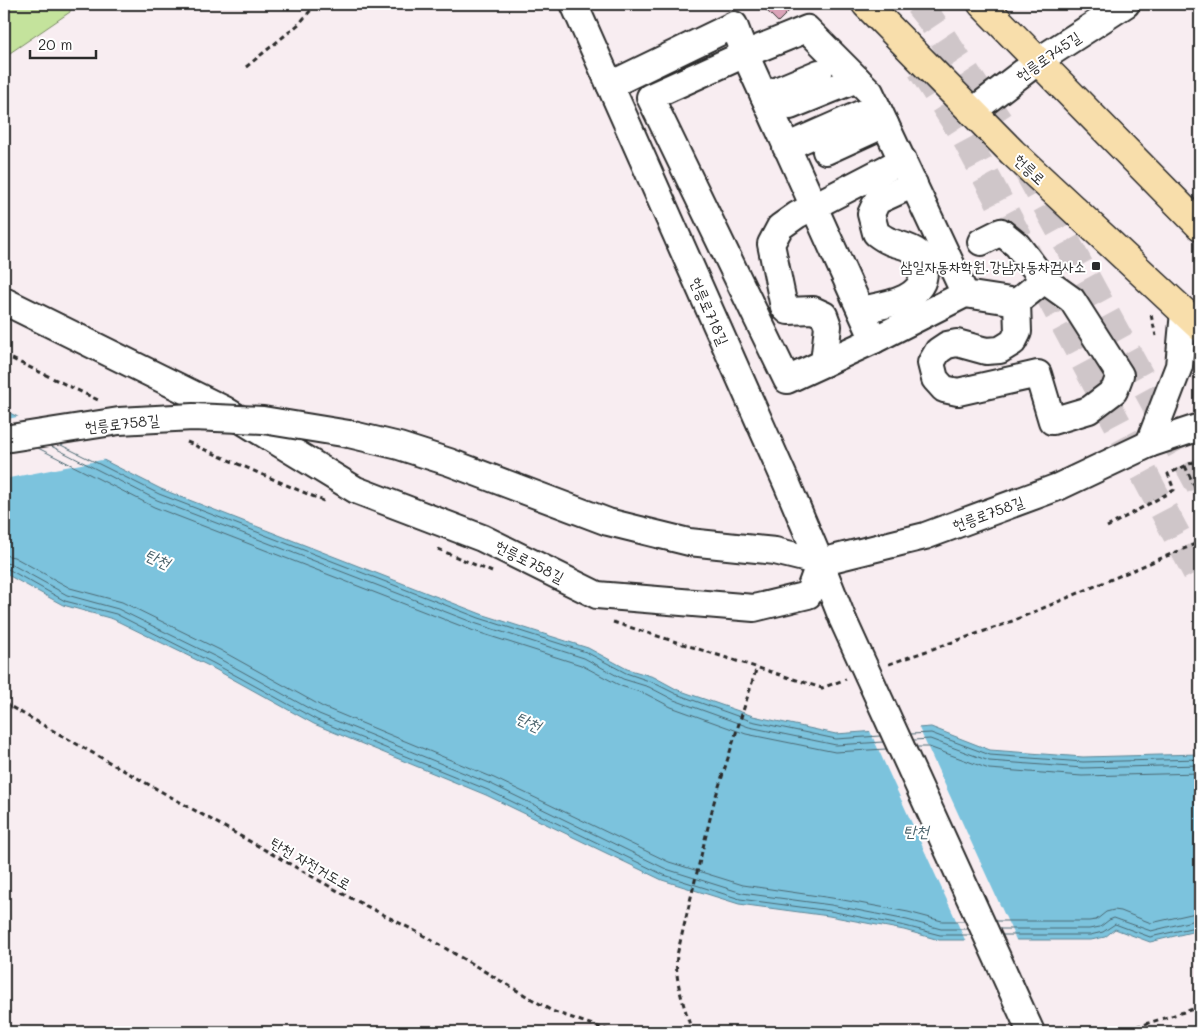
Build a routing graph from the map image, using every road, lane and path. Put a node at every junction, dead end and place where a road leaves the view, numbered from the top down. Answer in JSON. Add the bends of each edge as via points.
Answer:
{"nodes":[{"id":1,"x":316,"y":4,"type":"edge"},
{"id":2,"x":574,"y":4,"type":"edge"},
{"id":3,"x":866,"y":4,"type":"edge"},
{"id":4,"x":982,"y":4,"type":"edge"},
{"id":5,"x":1126,"y":4,"type":"edge"},
{"id":6,"x":745,"y":54,"type":"junction"},
{"id":7,"x":1038,"y":61,"type":"junction"},
{"id":8,"x":246,"y":67,"type":"dead end"},
{"id":9,"x":857,"y":79,"type":"junction"},
{"id":10,"x":610,"y":85,"type":"junction"},
{"id":11,"x":764,"y":96,"type":"junction"},
{"id":12,"x":973,"y":111,"type":"junction"},
{"id":13,"x":829,"y":112,"type":"junction"},
{"id":14,"x":786,"y":147,"type":"junction"},
{"id":15,"x":903,"y":160,"type":"junction"},
{"id":16,"x":914,"y":184,"type":"junction"},
{"id":17,"x":813,"y":206,"type":"junction"},
{"id":18,"x":1200,"y":226,"type":"edge"},
{"id":19,"x":981,"y":242,"type":"dead end"},
{"id":20,"x":1044,"y":280,"type":"junction"},
{"id":21,"x":965,"y":294,"type":"junction"},
{"id":22,"x":4,"y":301,"type":"edge"},
{"id":23,"x":1017,"y":302,"type":"junction"},
{"id":24,"x":861,"y":310,"type":"junction"},
{"id":25,"x":1192,"y":320,"type":"edge"},
{"id":26,"x":874,"y":340,"type":"junction"},
{"id":27,"x":4,"y":356,"type":"edge"},
{"id":28,"x":824,"y":363,"type":"junction"},
{"id":29,"x":100,"y":401,"type":"dead end"},
{"id":30,"x":1200,"y":427,"type":"edge"},
{"id":31,"x":4,"y":439,"type":"edge"},
{"id":32,"x":180,"y":439,"type":"dead end"},
{"id":33,"x":1149,"y":444,"type":"junction"},
{"id":34,"x":1200,"y":459,"type":"edge"},
{"id":35,"x":1185,"y":466,"type":"junction"},
{"id":36,"x":1200,"y":498,"type":"edge"},
{"id":37,"x":335,"y":506,"type":"dead end"},
{"id":38,"x":1107,"y":527,"type":"dead end"},
{"id":39,"x":1200,"y":542,"type":"edge"},
{"id":40,"x":435,"y":548,"type":"dead end"},
{"id":41,"x":820,"y":562,"type":"junction"},
{"id":42,"x":499,"y":575,"type":"dead end"},
{"id":43,"x":608,"y":620,"type":"dead end"},
{"id":44,"x":886,"y":665,"type":"dead end"},
{"id":45,"x":757,"y":667,"type":"junction"},
{"id":46,"x":850,"y":678,"type":"dead end"},
{"id":47,"x":4,"y":703,"type":"edge"},
{"id":48,"x":1200,"y":1007,"type":"edge"},
{"id":49,"x":612,"y":1032,"type":"edge"},
{"id":50,"x":692,"y":1032,"type":"edge"},
{"id":51,"x":1031,"y":1032,"type":"edge"},
{"id":52,"x":1119,"y":1032,"type":"edge"}],
"edges":[{"from":1,"to":8,"type":"path","via":[[299,24]]},
{"from":2,"to":10,"type":"street","name":"헌릉로718길"},
{"from":3,"to":12,"type":"main road","name":"헌릉로"},
{"from":4,"to":7,"type":"main road"},
{"from":5,"to":7,"type":"street","name":"헌릉로745길"},
{"from":6,"to":9,"type":"street","via":[[806,29]]},
{"from":6,"to":10,"type":"street","via":[[734,25]]},
{"from":6,"to":11,"type":"street"},
{"from":6,"to":28,"type":"street","via":[[650,97],[787,380]]},
{"from":7,"to":12,"type":"street","name":"헌릉로745길"},
{"from":7,"to":18,"type":"main road"},
{"from":9,"to":13,"type":"street"},
{"from":9,"to":13,"type":"street","via":[[870,92]]},
{"from":10,"to":41,"type":"street","name":"헌릉로718길"},
{"from":11,"to":13,"type":"street"},
{"from":11,"to":14,"type":"street"},
{"from":12,"to":25,"type":"main road","name":"헌릉로","via":[[1012,152]]},
{"from":13,"to":14,"type":"street"},
{"from":13,"to":15,"type":"street"},
{"from":14,"to":17,"type":"street"},
{"from":15,"to":16,"type":"street"},
{"from":15,"to":17,"type":"street"},
{"from":16,"to":21,"type":"street"},
{"from":16,"to":24,"type":"street","via":[[877,201],[871,214],[876,233],[918,254],[924,264],[924,279],[917,290],[902,300]]},
{"from":17,"to":24,"type":"street"},
{"from":17,"to":28,"type":"street","via":[[780,227],[771,244],[784,307],[788,311],[813,310],[824,316],[828,326]]},
{"from":19,"to":20,"type":"street","via":[[1001,232],[1017,245]]},
{"from":20,"to":23,"type":"street"},
{"from":20,"to":23,"type":"street","via":[[1072,300],[1120,375],[1114,391],[1089,410],[1052,421],[1038,374],[958,392],[944,389],[934,380],[931,363],[938,351],[947,345],[958,342],[986,351],[1000,350],[1013,342],[1018,332]]},
{"from":21,"to":23,"type":"street"},
{"from":21,"to":26,"type":"street"},
{"from":22,"to":41,"type":"street","name":"헌릉로758길","via":[[226,410],[356,490],[482,538],[596,595],[754,608],[808,595]]},
{"from":24,"to":26,"type":"street"},
{"from":25,"to":33,"type":"street","via":[[1179,366]]},
{"from":26,"to":28,"type":"street"},
{"from":27,"to":29,"type":"path"},
{"from":30,"to":33,"type":"street","name":"헌릉로758길"},
{"from":31,"to":41,"type":"street","name":"헌릉로758길","bridge":true,"via":[[119,421],[263,420],[399,446],[608,522],[689,542],[774,551]]},
{"from":32,"to":37,"type":"path"},
{"from":33,"to":41,"type":"street","name":"헌릉로758길","via":[[1058,487],[925,536]]},
{"from":34,"to":35,"type":"path"},
{"from":35,"to":36,"type":"path"},
{"from":35,"to":38,"type":"path","via":[[1168,474],[1174,490]]},
{"from":39,"to":44,"type":"path","via":[[1005,624]]},
{"from":40,"to":42,"type":"path"},
{"from":41,"to":51,"type":"street","name":"헌릉로718길","bridge":true,"via":[[843,620]]},
{"from":43,"to":45,"type":"path"},
{"from":45,"to":46,"type":"path","via":[[822,688]]},
{"from":45,"to":50,"type":"path","via":[[714,802],[676,955],[677,981]]},
{"from":47,"to":49,"type":"path","name":"탄천 자전거도로","via":[[345,895],[421,934],[552,1011]]},
{"from":48,"to":52,"type":"path"}]}
